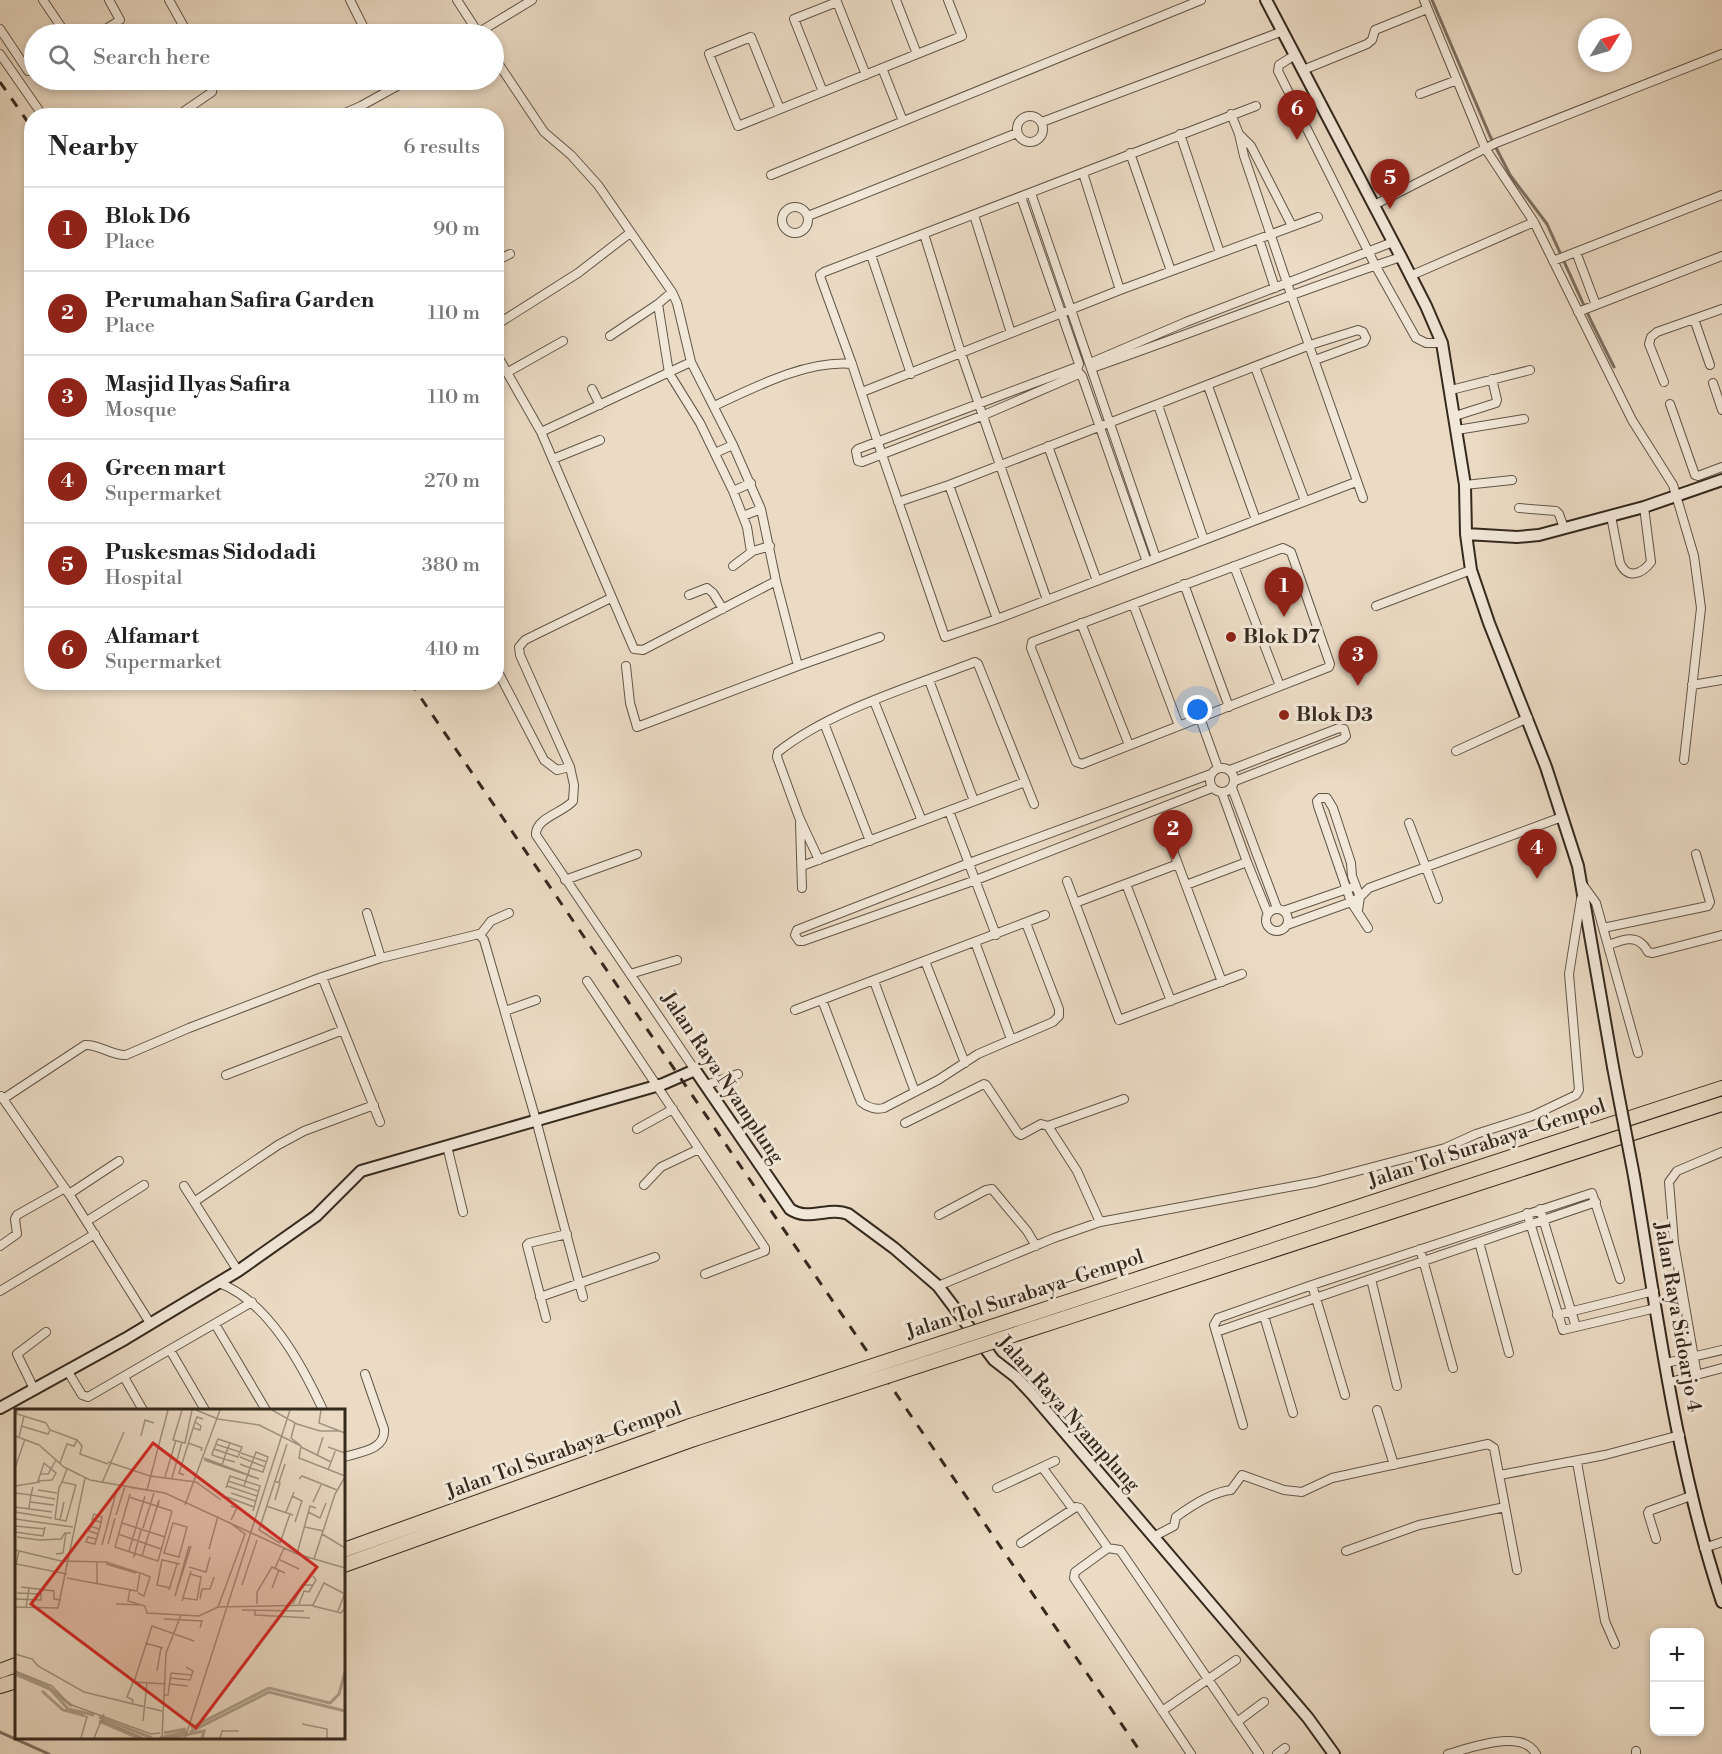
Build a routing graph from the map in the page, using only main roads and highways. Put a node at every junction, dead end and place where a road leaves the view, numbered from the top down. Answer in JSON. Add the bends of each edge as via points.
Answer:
{"nodes":[{"id":1,"x":1722,"y":1088,"type":"edge"},
{"id":2,"x":1722,"y":1104,"type":"edge"},
{"id":3,"x":1063,"y":1311,"type":"junction"},
{"id":4,"x":692,"y":1433,"type":"junction"},
{"id":5,"x":345,"y":1550,"type":"edge"},
{"id":6,"x":345,"y":1565,"type":"edge"},
{"id":7,"x":15,"y":1665,"type":"edge"},
{"id":8,"x":0,"y":1671,"type":"edge"},
{"id":9,"x":15,"y":1681,"type":"edge"},
{"id":10,"x":0,"y":1686,"type":"edge"}],
"edges":[{"from":1,"to":3,"type":"highway","name":"Jalan Tol Surabaya–Gempol"},
{"from":2,"to":3,"type":"highway","name":"Jalan Tol Surabaya–Gempol"},
{"from":3,"to":4,"type":"highway","name":"Jalan Tol Surabaya–Gempol","bridge":true},
{"from":4,"to":5,"type":"highway","name":"Jalan Tol Surabaya–Gempol"},
{"from":4,"to":6,"type":"highway","name":"Jalan Tol Surabaya–Gempol"},
{"from":7,"to":8,"type":"highway"},
{"from":9,"to":10,"type":"highway"}]}
